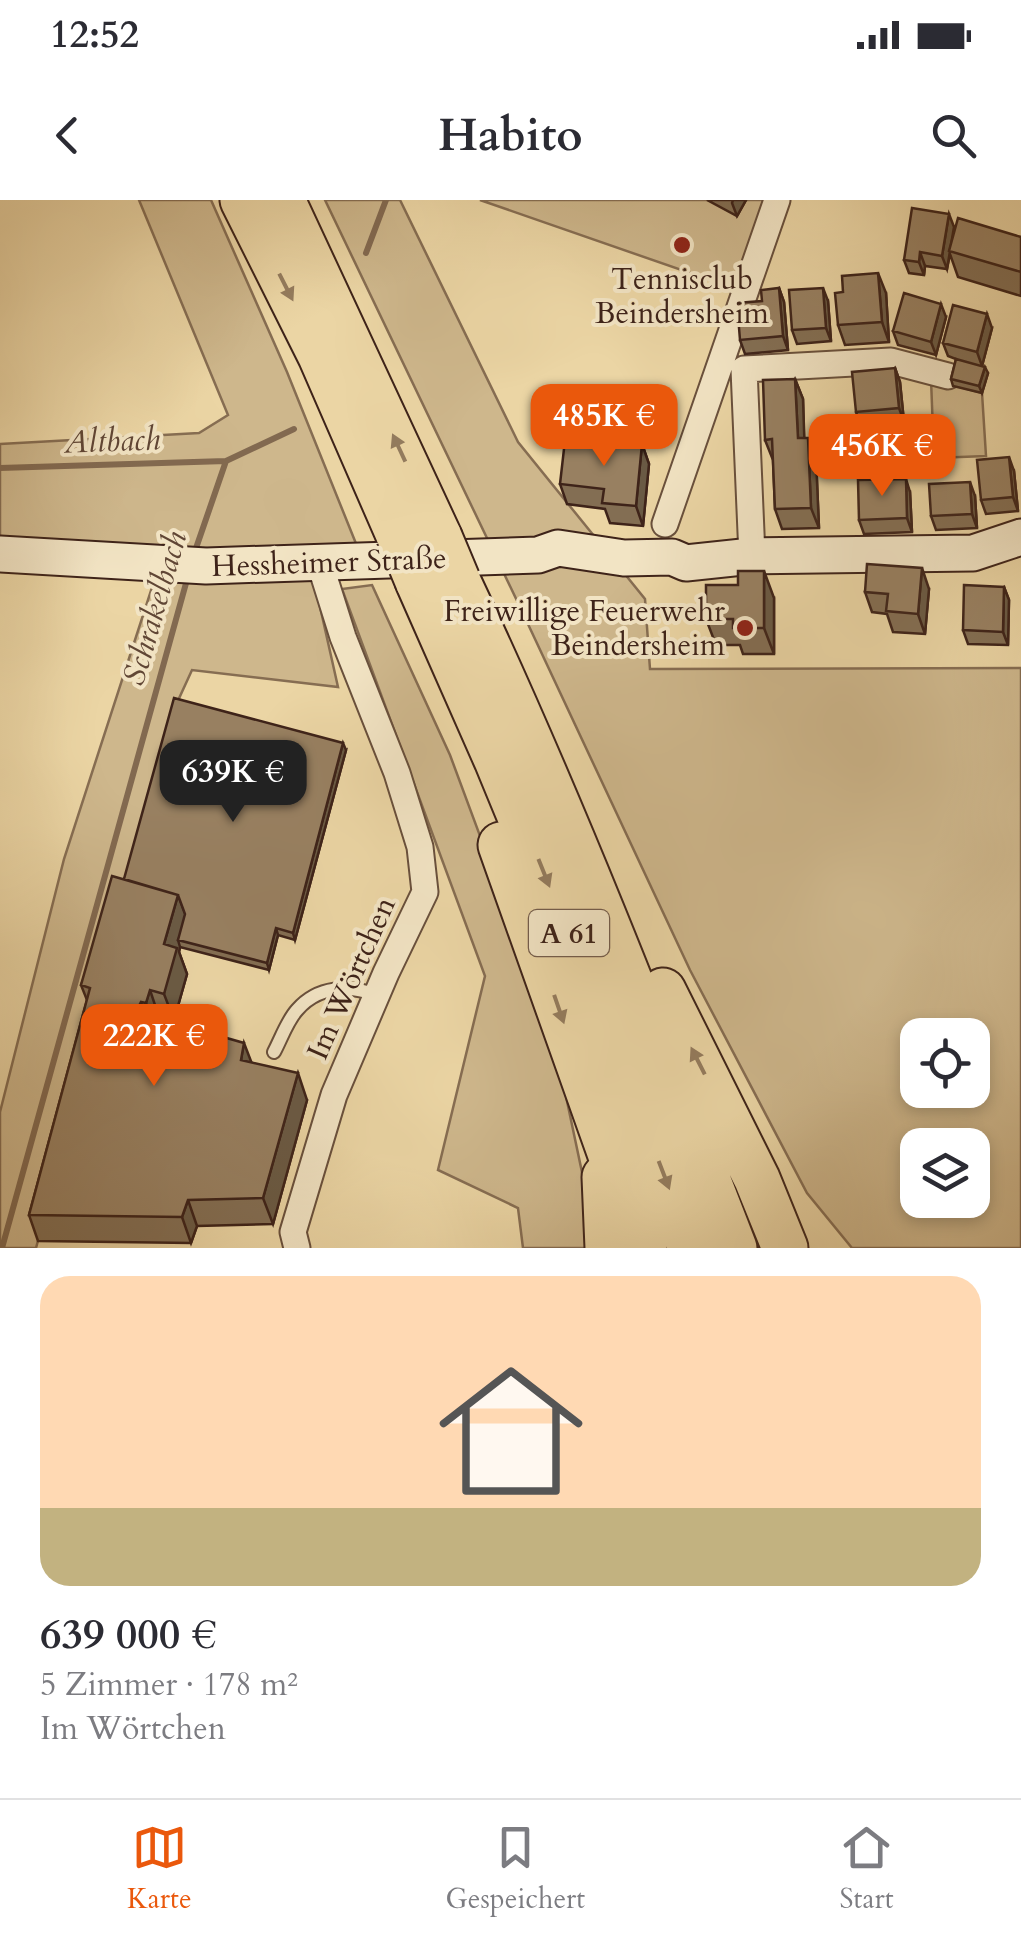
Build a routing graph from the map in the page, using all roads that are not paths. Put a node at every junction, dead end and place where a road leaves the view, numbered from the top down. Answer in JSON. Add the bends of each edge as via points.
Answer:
{"nodes":[{"id":1,"x":243,"y":200,"type":"edge"},
{"id":2,"x":282,"y":200,"type":"edge"},
{"id":3,"x":777,"y":200,"type":"edge"},
{"id":4,"x":719,"y":370,"type":"junction"},
{"id":5,"x":948,"y":376,"type":"edge"},
{"id":6,"x":744,"y":385,"type":"junction"},
{"id":7,"x":665,"y":524,"type":"dead end"},
{"id":8,"x":419,"y":536,"type":"junction"},
{"id":9,"x":1021,"y":537,"type":"edge"},
{"id":10,"x":0,"y":554,"type":"edge"},
{"id":11,"x":752,"y":556,"type":"junction"},
{"id":12,"x":320,"y":564,"type":"junction"},
{"id":13,"x":438,"y":580,"type":"junction"},
{"id":14,"x":437,"y":622,"type":"junction"},
{"id":15,"x":518,"y":710,"type":"junction"},
{"id":16,"x":377,"y":995,"type":"junction"},
{"id":17,"x":274,"y":1052,"type":"dead end"},
{"id":18,"x":602,"y":1135,"type":"junction"},
{"id":19,"x":757,"y":1180,"type":"junction"},
{"id":20,"x":297,"y":1248,"type":"edge"},
{"id":21,"x":608,"y":1248,"type":"edge"},
{"id":22,"x":644,"y":1248,"type":"edge"},
{"id":23,"x":691,"y":1248,"type":"edge"},
{"id":24,"x":734,"y":1248,"type":"edge"},
{"id":25,"x":785,"y":1248,"type":"edge"},
{"id":26,"x":808,"y":1248,"type":"edge"}],
"edges":[{"from":1,"to":8,"type":"highway","number":"A 61","one_way":true},
{"from":8,"to":2,"type":"highway","number":"A 61","one_way":true,"via":[[331,301]]},
{"from":3,"to":4,"type":"street"},
{"from":4,"to":6,"type":"street"},
{"from":4,"to":7,"type":"street"},
{"from":5,"to":6,"type":"street","via":[[891,360],[744,368]]},
{"from":6,"to":11,"type":"street"},
{"from":8,"to":13,"type":"highway","number":"A 61","bridge":true},
{"from":9,"to":11,"type":"street","name":"Hessheimer Straße","via":[[973,552]]},
{"from":10,"to":12,"type":"street","name":"Hessheimer Straße","via":[[193,566]]},
{"from":11,"to":12,"type":"street","name":"Hessheimer Straße","via":[[686,563],[676,572],[643,578],[555,566],[538,555]]},
{"from":12,"to":16,"type":"street","name":"Im Wörtchen","via":[[420,848],[424,892]]},
{"from":13,"to":14,"type":"highway","number":"A 61"},
{"from":13,"to":15,"type":"highway","number":"A 61"},
{"from":14,"to":18,"type":"highway","one_way":true,"via":[[442,687]]},
{"from":14,"to":23,"type":"highway","number":"A 61","one_way":true,"via":[[614,1041]]},
{"from":19,"to":15,"type":"highway","number":"A 61","one_way":true,"via":[[577,808]]},
{"from":15,"to":24,"type":"highway","number":"A 61"},
{"from":16,"to":17,"type":"lane","via":[[341,988],[313,996],[295,1012]]},
{"from":16,"to":20,"type":"street","name":"Im Wörtchen","via":[[334,1095],[293,1232]]},
{"from":18,"to":21,"type":"highway"},
{"from":18,"to":22,"type":"highway"},
{"from":19,"to":25,"type":"highway","number":"A 61"},
{"from":19,"to":26,"type":"highway","number":"A 61"}]}
